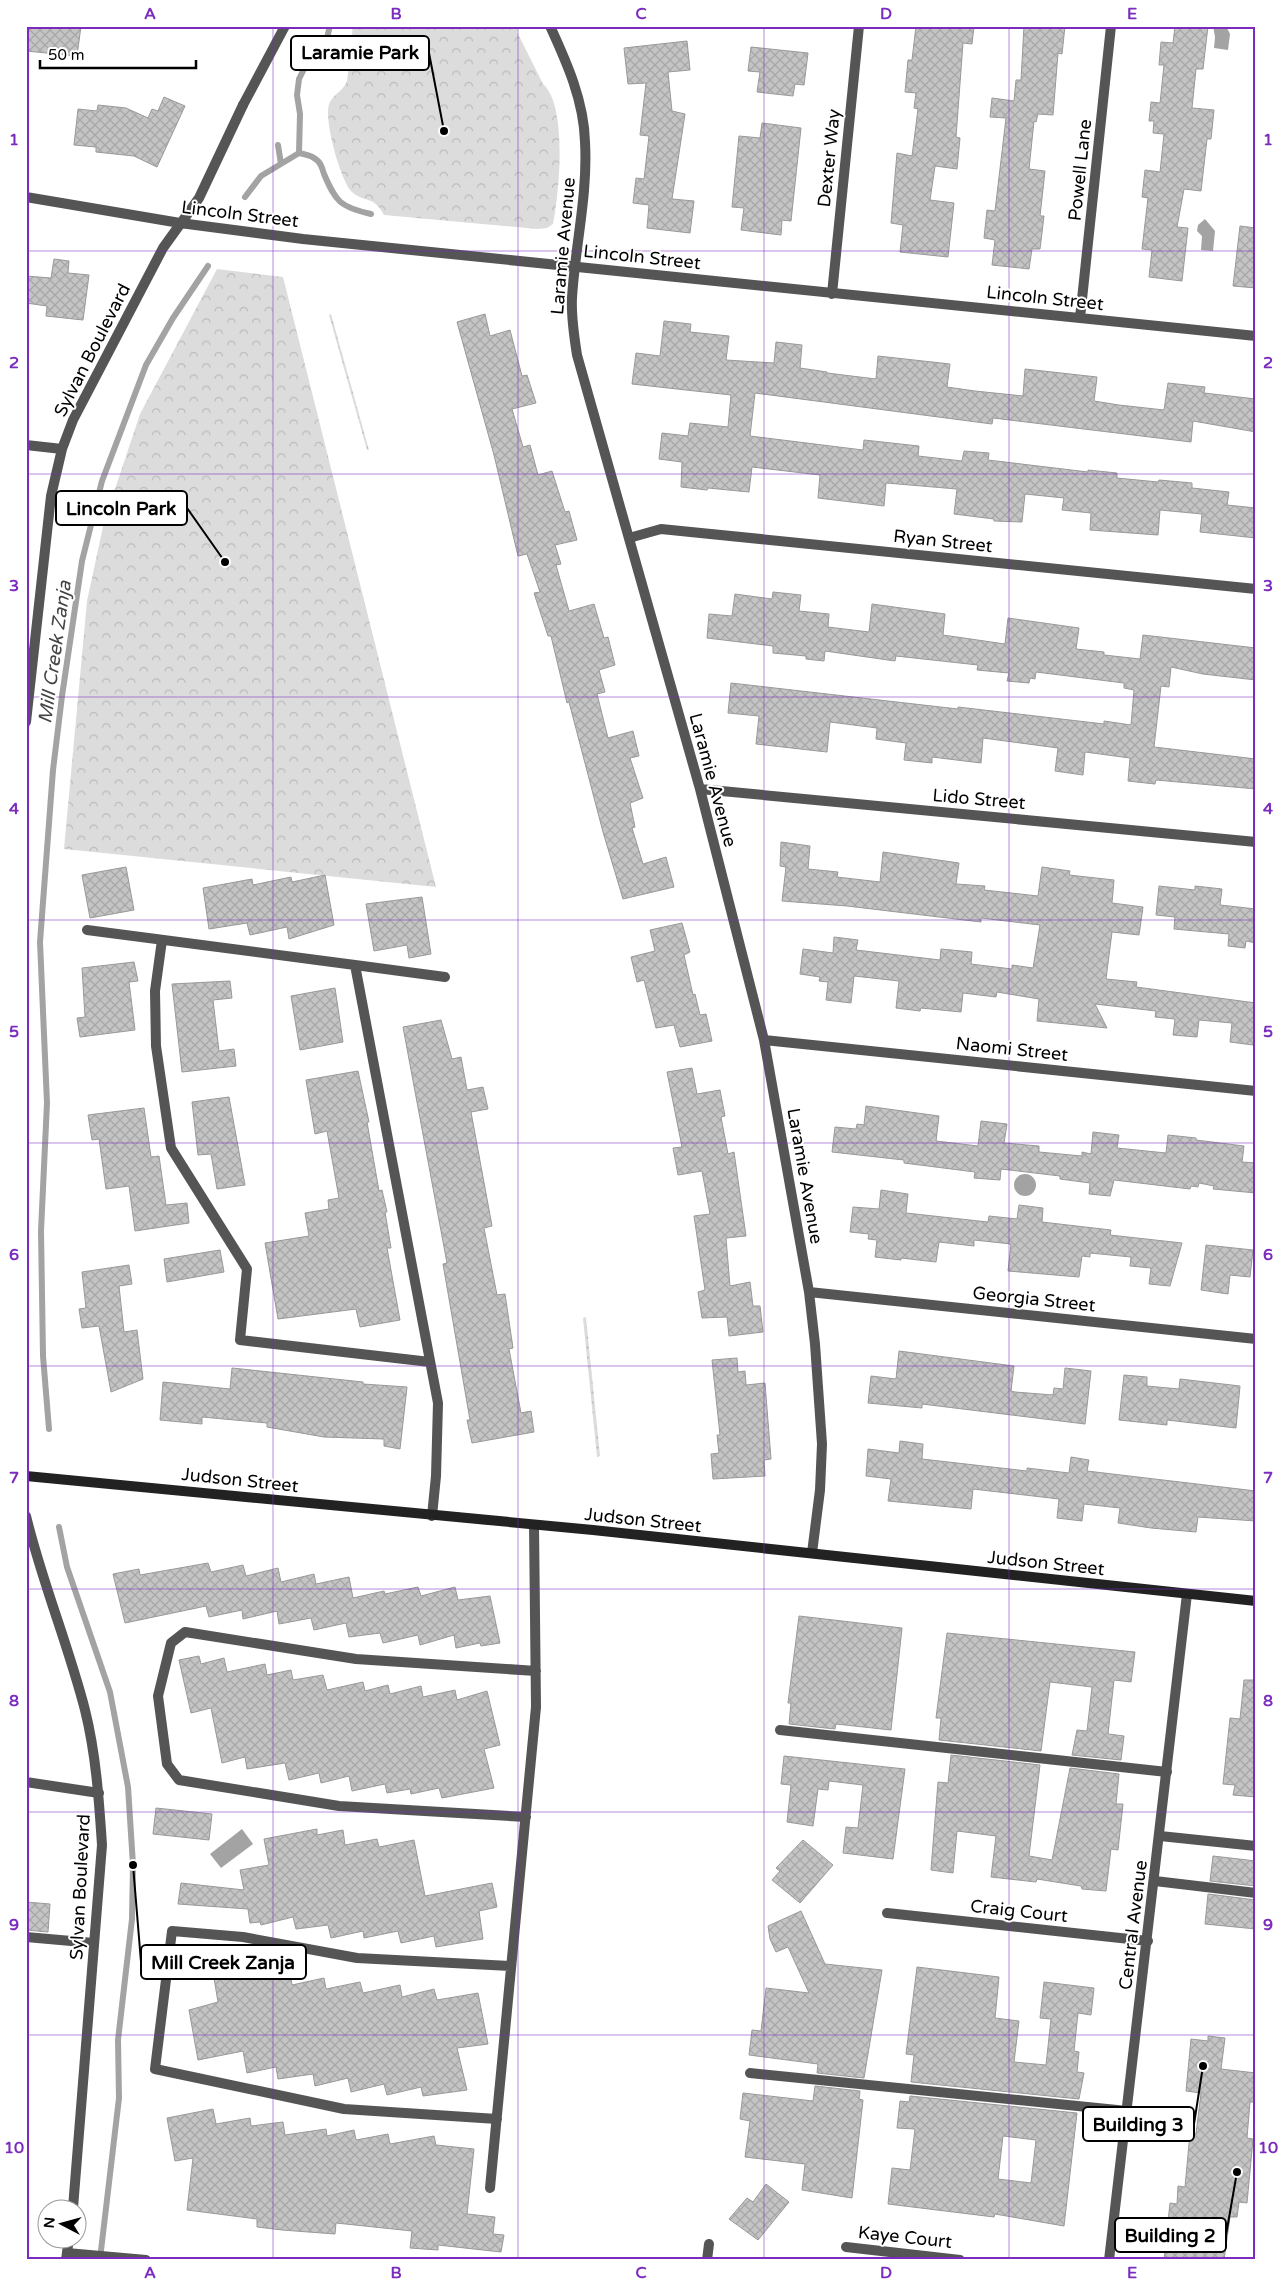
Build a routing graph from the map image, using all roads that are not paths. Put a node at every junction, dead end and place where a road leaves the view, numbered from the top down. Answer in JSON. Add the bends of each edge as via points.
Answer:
{"nodes":[{"id":1,"x":285,"y":26,"type":"edge"},
{"id":2,"x":550,"y":26,"type":"edge"},
{"id":3,"x":860,"y":26,"type":"edge"},
{"id":4,"x":1111,"y":26,"type":"edge"},
{"id":5,"x":26,"y":197,"type":"edge"},
{"id":6,"x":180,"y":223,"type":"junction"},
{"id":7,"x":576,"y":267,"type":"junction"},
{"id":8,"x":832,"y":294,"type":"junction"},
{"id":9,"x":1080,"y":318,"type":"junction"},
{"id":10,"x":1256,"y":336,"type":"edge"},
{"id":11,"x":26,"y":446,"type":"edge"},
{"id":12,"x":62,"y":449,"type":"junction"},
{"id":13,"x":629,"y":538,"type":"junction"},
{"id":14,"x":1256,"y":589,"type":"edge"},
{"id":15,"x":28,"y":697,"type":"edge"},
{"id":16,"x":26,"y":722,"type":"edge"},
{"id":17,"x":700,"y":789,"type":"junction"},
{"id":18,"x":1256,"y":842,"type":"edge"},
{"id":19,"x":87,"y":930,"type":"dead end"},
{"id":20,"x":162,"y":940,"type":"junction"},
{"id":21,"x":355,"y":965,"type":"junction"},
{"id":22,"x":445,"y":977,"type":"dead end"},
{"id":23,"x":764,"y":1040,"type":"junction"},
{"id":24,"x":1256,"y":1091,"type":"edge"},
{"id":25,"x":810,"y":1292,"type":"junction"},
{"id":26,"x":1256,"y":1339,"type":"edge"},
{"id":27,"x":430,"y":1362,"type":"junction"},
{"id":28,"x":26,"y":1476,"type":"edge"},
{"id":29,"x":26,"y":1516,"type":"edge"},
{"id":30,"x":432,"y":1516,"type":"junction"},
{"id":31,"x":534,"y":1525,"type":"junction"},
{"id":32,"x":812,"y":1554,"type":"junction"},
{"id":33,"x":1187,"y":1594,"type":"junction"},
{"id":34,"x":1256,"y":1601,"type":"edge"},
{"id":35,"x":536,"y":1671,"type":"junction"},
{"id":36,"x":780,"y":1730,"type":"dead end"},
{"id":37,"x":1167,"y":1772,"type":"junction"},
{"id":38,"x":26,"y":1782,"type":"edge"},
{"id":39,"x":99,"y":1793,"type":"junction"},
{"id":40,"x":526,"y":1817,"type":"junction"},
{"id":41,"x":1160,"y":1836,"type":"junction"},
{"id":42,"x":1256,"y":1846,"type":"edge"},
{"id":43,"x":1154,"y":1882,"type":"junction"},
{"id":44,"x":1256,"y":1893,"type":"edge"},
{"id":45,"x":887,"y":1913,"type":"dead end"},
{"id":46,"x":26,"y":1937,"type":"edge"},
{"id":47,"x":1148,"y":1941,"type":"junction"},
{"id":48,"x":94,"y":1943,"type":"junction"},
{"id":49,"x":511,"y":1966,"type":"junction"},
{"id":50,"x":750,"y":2073,"type":"dead end"},
{"id":51,"x":1127,"y":2111,"type":"junction"},
{"id":52,"x":497,"y":2119,"type":"junction"},
{"id":53,"x":490,"y":2188,"type":"dead end"},
{"id":54,"x":74,"y":2198,"type":"edge"},
{"id":55,"x":709,"y":2244,"type":"dead end"},
{"id":56,"x":846,"y":2247,"type":"dead end"},
{"id":57,"x":66,"y":2256,"type":"edge"},
{"id":58,"x":146,"y":2260,"type":"edge"},
{"id":59,"x":707,"y":2260,"type":"edge"},
{"id":60,"x":960,"y":2260,"type":"edge"},
{"id":61,"x":1109,"y":2260,"type":"edge"}],
"edges":[{"from":1,"to":6,"type":"street","name":"Sylvan Boulevard","via":[[198,198]]},
{"from":2,"to":7,"type":"street","name":"Laramie Avenue","via":[[570,70],[585,141],[585,178]]},
{"from":3,"to":8,"type":"street","name":"Dexter Way"},
{"from":4,"to":9,"type":"street","name":"Powell Lane"},
{"from":5,"to":6,"type":"street","name":"Lincoln Street"},
{"from":6,"to":7,"type":"street","name":"Lincoln Street"},
{"from":6,"to":12,"type":"street","name":"Sylvan Boulevard","via":[[158,256],[73,420]]},
{"from":7,"to":8,"type":"street","name":"Lincoln Street"},
{"from":7,"to":13,"type":"street","name":"Laramie Avenue","via":[[572,322],[577,355]]},
{"from":8,"to":9,"type":"street","name":"Lincoln Street"},
{"from":9,"to":10,"type":"street","name":"Lincoln Street"},
{"from":11,"to":12,"type":"street"},
{"from":12,"to":15,"type":"street","name":"Sylvan Boulevard","via":[[51,496]]},
{"from":13,"to":14,"type":"street","name":"Ryan Street","via":[[661,529]]},
{"from":13,"to":17,"type":"street","name":"Laramie Avenue"},
{"from":15,"to":16,"type":"street","name":"Sylvan Boulevard"},
{"from":17,"to":18,"type":"street","name":"Lido Street"},
{"from":17,"to":23,"type":"street","name":"Laramie Avenue"},
{"from":19,"to":20,"type":"street"},
{"from":20,"to":21,"type":"street"},
{"from":20,"to":27,"type":"street","via":[[155,991],[156,1046],[171,1148],[247,1269],[240,1340]]},
{"from":21,"to":22,"type":"street"},
{"from":21,"to":27,"type":"street"},
{"from":23,"to":24,"type":"street","name":"Naomi Street"},
{"from":23,"to":25,"type":"street","name":"Laramie Avenue"},
{"from":25,"to":26,"type":"street","name":"Georgia Street"},
{"from":25,"to":32,"type":"street","name":"Laramie Avenue","via":[[822,1444]]},
{"from":27,"to":30,"type":"street","via":[[438,1404]]},
{"from":28,"to":30,"type":"main road","name":"Judson Street"},
{"from":29,"to":39,"type":"street","name":"Sylvan Boulevard","via":[[85,1710]]},
{"from":30,"to":31,"type":"main road","name":"Judson Street"},
{"from":31,"to":32,"type":"main road","name":"Judson Street"},
{"from":31,"to":35,"type":"street"},
{"from":32,"to":33,"type":"main road","name":"Judson Street"},
{"from":33,"to":34,"type":"main road","name":"Judson Street"},
{"from":33,"to":37,"type":"street","name":"Central Avenue"},
{"from":35,"to":40,"type":"street"},
{"from":35,"to":40,"type":"street","via":[[356,1659],[185,1632],[171,1643],[158,1696],[167,1764],[179,1780],[339,1806]]},
{"from":36,"to":37,"type":"street"},
{"from":37,"to":41,"type":"street","name":"Central Avenue"},
{"from":38,"to":39,"type":"street"},
{"from":39,"to":48,"type":"street","name":"Sylvan Boulevard","via":[[102,1846]]},
{"from":40,"to":49,"type":"street"},
{"from":41,"to":42,"type":"street"},
{"from":41,"to":43,"type":"street","name":"Central Avenue"},
{"from":43,"to":44,"type":"street"},
{"from":43,"to":47,"type":"street","name":"Central Avenue"},
{"from":45,"to":47,"type":"street","name":"Craig Court"},
{"from":46,"to":48,"type":"street"},
{"from":47,"to":51,"type":"street","name":"Central Avenue"},
{"from":48,"to":54,"type":"street","name":"Sylvan Boulevard"},
{"from":49,"to":52,"type":"street"},
{"from":49,"to":52,"type":"street","via":[[357,1958],[243,1937],[172,1931],[155,2069],[344,2109]]},
{"from":50,"to":51,"type":"street"},
{"from":51,"to":61,"type":"street","name":"Central Avenue"},
{"from":52,"to":53,"type":"street"},
{"from":55,"to":59,"type":"street"},
{"from":56,"to":60,"type":"street","name":"Kaye Court"},
{"from":57,"to":58,"type":"street","via":[[91,2254]]}]}
